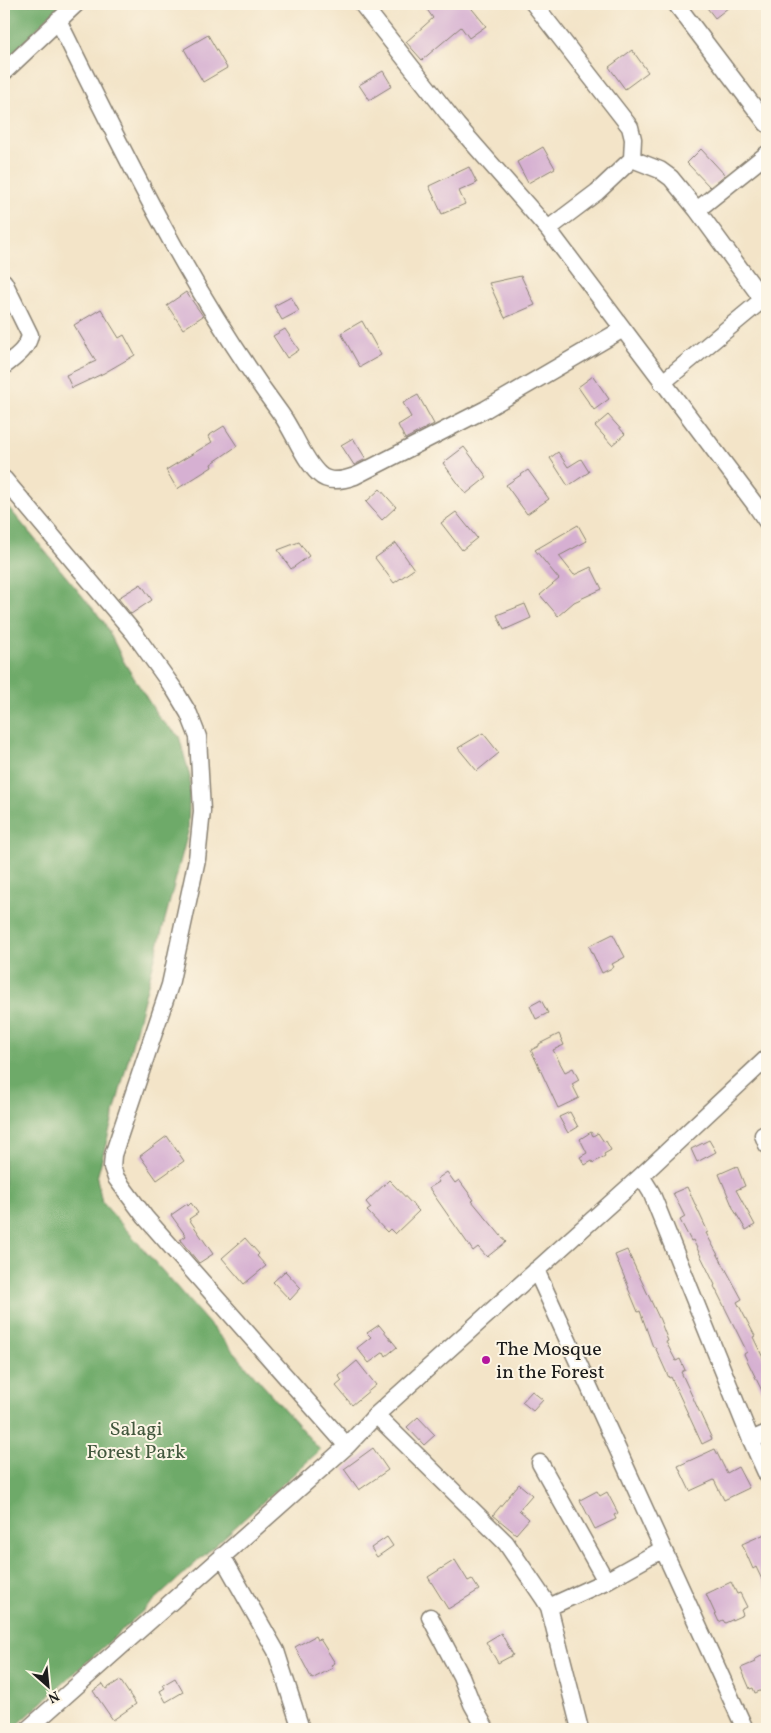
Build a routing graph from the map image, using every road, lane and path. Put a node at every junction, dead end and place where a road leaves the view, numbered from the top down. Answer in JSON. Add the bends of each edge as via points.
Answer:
{"nodes":[{"id":1,"x":76,"y":4,"type":"edge"},
{"id":2,"x":362,"y":4,"type":"edge"},
{"id":3,"x":534,"y":4,"type":"edge"},
{"id":4,"x":676,"y":4,"type":"edge"},
{"id":5,"x":58,"y":20,"type":"junction"},
{"id":6,"x":4,"y":72,"type":"edge"},
{"id":7,"x":767,"y":124,"type":"edge"},
{"id":8,"x":767,"y":154,"type":"edge"},
{"id":9,"x":632,"y":159,"type":"junction"},
{"id":10,"x":698,"y":210,"type":"junction"},
{"id":11,"x":548,"y":229,"type":"junction"},
{"id":12,"x":4,"y":282,"type":"edge"},
{"id":13,"x":765,"y":298,"type":"edge"},
{"id":14,"x":623,"y":329,"type":"junction"},
{"id":15,"x":4,"y":366,"type":"edge"},
{"id":16,"x":662,"y":383,"type":"junction"},
{"id":17,"x":4,"y":479,"type":"edge"},
{"id":18,"x":767,"y":522,"type":"edge"},
{"id":19,"x":767,"y":1058,"type":"edge"},
{"id":20,"x":641,"y":1176,"type":"junction"},
{"id":21,"x":536,"y":1270,"type":"junction"},
{"id":22,"x":376,"y":1416,"type":"junction"},
{"id":23,"x":767,"y":1433,"type":"edge"},
{"id":24,"x":750,"y":1440,"type":"junction"},
{"id":25,"x":348,"y":1446,"type":"junction"},
{"id":26,"x":540,"y":1463,"type":"dead end"},
{"id":27,"x":767,"y":1475,"type":"edge"},
{"id":28,"x":664,"y":1549,"type":"junction"},
{"id":29,"x":222,"y":1556,"type":"junction"},
{"id":30,"x":606,"y":1581,"type":"junction"},
{"id":31,"x":549,"y":1607,"type":"junction"},
{"id":32,"x":430,"y":1617,"type":"dead end"},
{"id":33,"x":28,"y":1729,"type":"edge"},
{"id":34,"x":301,"y":1729,"type":"edge"},
{"id":35,"x":486,"y":1729,"type":"edge"},
{"id":36,"x":580,"y":1729,"type":"edge"},
{"id":37,"x":745,"y":1729,"type":"edge"}],
"edges":[{"from":1,"to":5,"type":"street"},
{"from":2,"to":11,"type":"street","via":[[458,125]]},
{"from":3,"to":9,"type":"street","via":[[630,127]]},
{"from":4,"to":7,"type":"street"},
{"from":5,"to":6,"type":"street"},
{"from":5,"to":14,"type":"street","via":[[173,246],[261,388],[287,422],[305,454],[326,478],[334,480],[355,476],[486,409]]},
{"from":8,"to":10,"type":"street"},
{"from":9,"to":10,"type":"street","via":[[671,178]]},
{"from":9,"to":11,"type":"street","via":[[597,192]]},
{"from":10,"to":13,"type":"street"},
{"from":11,"to":14,"type":"street"},
{"from":12,"to":15,"type":"street","via":[[30,334],[21,353]]},
{"from":13,"to":16,"type":"street"},
{"from":14,"to":16,"type":"street"},
{"from":16,"to":18,"type":"street"},
{"from":17,"to":25,"type":"street","via":[[134,633],[184,706],[198,738],[202,811],[197,859],[170,985],[113,1155],[112,1167],[116,1178],[145,1217]]},
{"from":19,"to":20,"type":"street"},
{"from":20,"to":21,"type":"street"},
{"from":20,"to":24,"type":"street","via":[[651,1192]]},
{"from":21,"to":22,"type":"street"},
{"from":21,"to":28,"type":"street"},
{"from":22,"to":25,"type":"street"},
{"from":22,"to":31,"type":"street","via":[[506,1543]]},
{"from":23,"to":24,"type":"street"},
{"from":24,"to":27,"type":"street"},
{"from":25,"to":29,"type":"street"},
{"from":26,"to":30,"type":"street"},
{"from":28,"to":30,"type":"street"},
{"from":28,"to":37,"type":"street"},
{"from":29,"to":33,"type":"street"},
{"from":29,"to":34,"type":"street","via":[[276,1651]]},
{"from":30,"to":31,"type":"street"},
{"from":31,"to":36,"type":"street"},
{"from":32,"to":35,"type":"street"}]}
